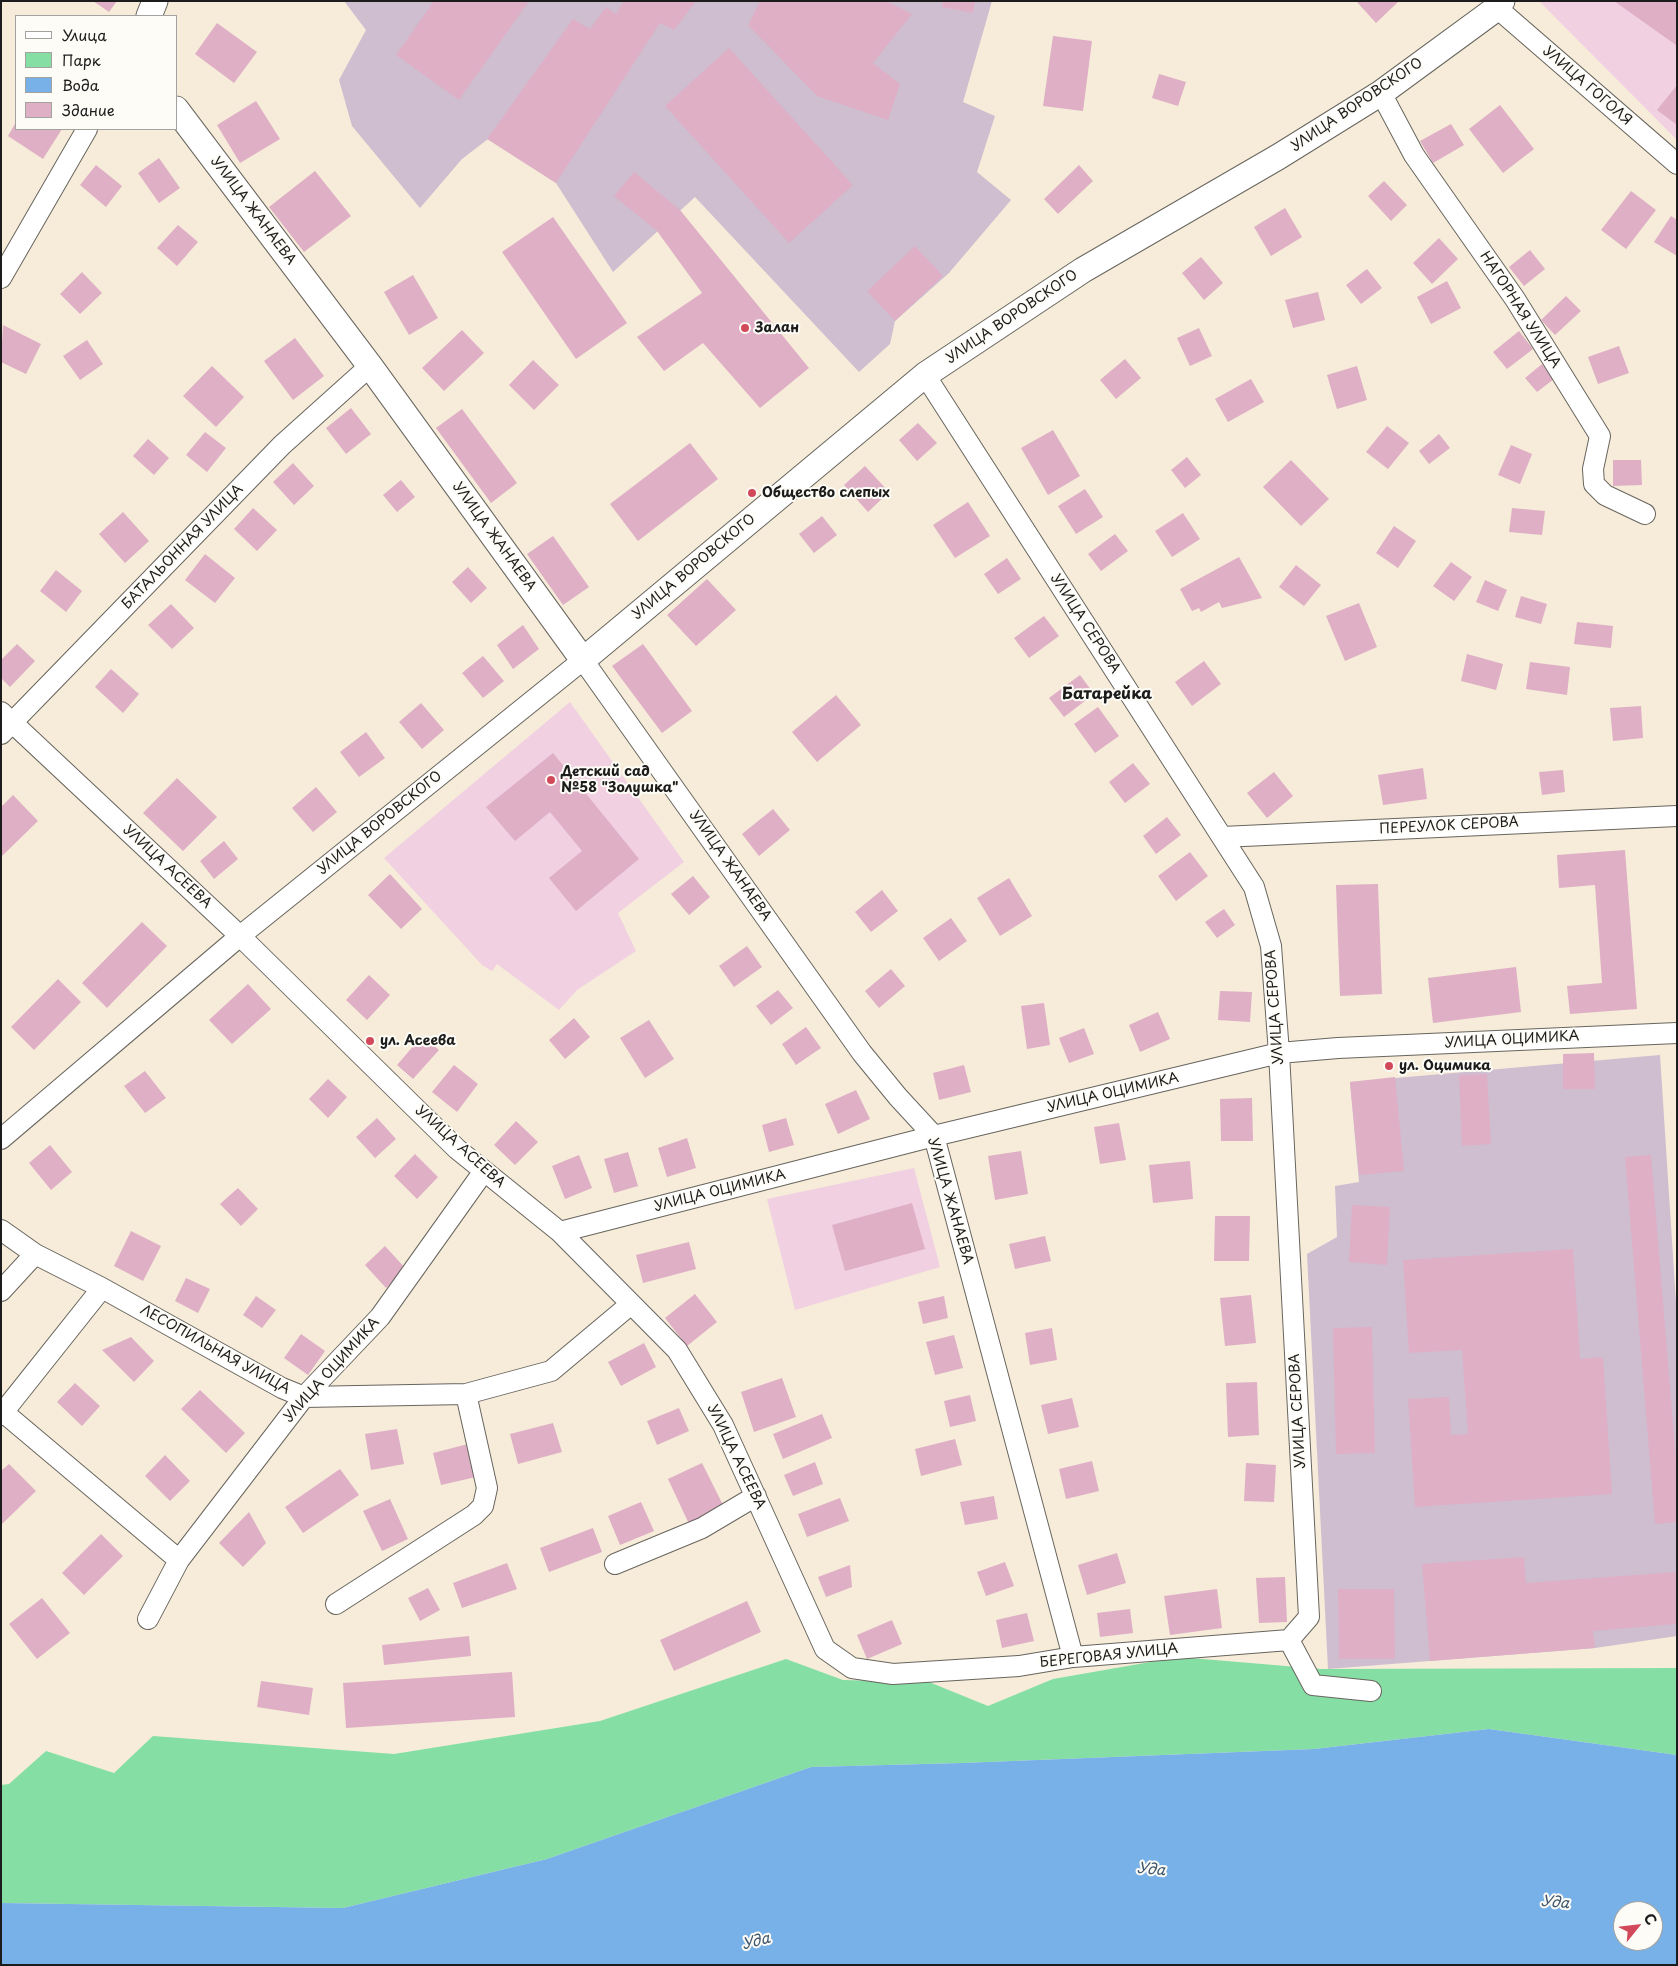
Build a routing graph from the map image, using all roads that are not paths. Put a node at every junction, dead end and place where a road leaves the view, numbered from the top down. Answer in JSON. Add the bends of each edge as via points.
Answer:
{"nodes":[{"id":1,"x":155,"y":1,"type":"edge"},
{"id":2,"x":1499,"y":5,"type":"edge"},
{"id":3,"x":149,"y":15,"type":"edge"},
{"id":4,"x":1381,"y":93,"type":"junction"},
{"id":5,"x":178,"y":112,"type":"edge"},
{"id":6,"x":86,"y":130,"type":"edge"},
{"id":7,"x":1677,"y":164,"type":"edge"},
{"id":8,"x":1,"y":278,"type":"edge"},
{"id":9,"x":370,"y":366,"type":"junction"},
{"id":10,"x":925,"y":375,"type":"junction"},
{"id":11,"x":1645,"y":514,"type":"dead end"},
{"id":12,"x":583,"y":660,"type":"junction"},
{"id":13,"x":5,"y":722,"type":"edge"},
{"id":14,"x":1677,"y":816,"type":"edge"},
{"id":15,"x":1222,"y":836,"type":"junction"},
{"id":16,"x":240,"y":936,"type":"junction"},
{"id":17,"x":1677,"y":1033,"type":"edge"},
{"id":18,"x":1279,"y":1053,"type":"junction"},
{"id":19,"x":934,"y":1136,"type":"junction"},
{"id":20,"x":1,"y":1139,"type":"edge"},
{"id":21,"x":484,"y":1171,"type":"junction"},
{"id":22,"x":1,"y":1230,"type":"edge"},
{"id":23,"x":560,"y":1232,"type":"junction"},
{"id":24,"x":35,"y":1254,"type":"junction"},
{"id":25,"x":102,"y":1288,"type":"junction"},
{"id":26,"x":1,"y":1291,"type":"edge"},
{"id":27,"x":631,"y":1304,"type":"junction"},
{"id":28,"x":466,"y":1394,"type":"junction"},
{"id":29,"x":304,"y":1398,"type":"junction"},
{"id":30,"x":2,"y":1414,"type":"edge"},
{"id":31,"x":756,"y":1496,"type":"junction"},
{"id":32,"x":179,"y":1560,"type":"junction"},
{"id":33,"x":616,"y":1564,"type":"dead end"},
{"id":34,"x":336,"y":1604,"type":"dead end"},
{"id":35,"x":148,"y":1619,"type":"dead end"},
{"id":36,"x":1289,"y":1640,"type":"junction"},
{"id":37,"x":825,"y":1649,"type":"joint"},
{"id":38,"x":1074,"y":1657,"type":"junction"},
{"id":39,"x":1371,"y":1691,"type":"dead end"}],
"edges":[{"from":1,"to":3,"type":"street"},
{"from":2,"to":4,"type":"street","name":"УЛИЦА ВОРОВСКОГО"},
{"from":2,"to":7,"type":"street","name":"УЛИЦА ГОГОЛЯ"},
{"from":4,"to":10,"type":"street","name":"УЛИЦА ВОРОВСКОГО","via":[[1083,270]]},
{"from":4,"to":11,"type":"street","name":"НАГОРНАЯ УЛИЦА","via":[[1414,155],[1515,299],[1600,436],[1593,469],[1594,484],[1606,495]]},
{"from":5,"to":9,"type":"street","name":"УЛИЦА ЖАНАЕВА"},
{"from":6,"to":8,"type":"street"},
{"from":9,"to":12,"type":"street","name":"УЛИЦА ЖАНАЕВА"},
{"from":9,"to":13,"type":"street","name":"БАТАЛЬОННАЯ УЛИЦА","via":[[282,445]]},
{"from":10,"to":12,"type":"street","name":"УЛИЦА ВОРОВСКОГО"},
{"from":10,"to":15,"type":"street","name":"УЛИЦА СЕРОВА"},
{"from":12,"to":16,"type":"street","name":"УЛИЦА ВОРОВСКОГО"},
{"from":12,"to":19,"type":"street","name":"УЛИЦА ЖАНАЕВА","via":[[862,1053]]},
{"from":13,"to":16,"type":"street","name":"УЛИЦА АСЕЕВА"},
{"from":14,"to":15,"type":"street","name":"ПЕРЕУЛОК СЕРОВА"},
{"from":15,"to":18,"type":"street","name":"УЛИЦА СЕРОВА","via":[[1254,887],[1271,946]]},
{"from":16,"to":20,"type":"street","name":"УЛИЦА ВОРОВСКОГО"},
{"from":16,"to":21,"type":"street","name":"УЛИЦА АСЕЕВА"},
{"from":17,"to":18,"type":"street","name":"УЛИЦА ОЦИМИКА"},
{"from":18,"to":19,"type":"street","name":"УЛИЦА ОЦИМИКА"},
{"from":18,"to":36,"type":"street","name":"УЛИЦА СЕРОВА","via":[[1309,1617]]},
{"from":19,"to":23,"type":"street","name":"УЛИЦА ОЦИМИКА"},
{"from":19,"to":38,"type":"street","name":"УЛИЦА ЖАНАЕВА"},
{"from":21,"to":23,"type":"street","name":"УЛИЦА АСЕЕВА"},
{"from":21,"to":29,"type":"street","name":"УЛИЦА ОЦИМИКА","via":[[380,1317]]},
{"from":22,"to":24,"type":"street","name":"ЛЕСОПИЛЬНАЯ УЛИЦА"},
{"from":23,"to":27,"type":"street","name":"УЛИЦА АСЕЕВА"},
{"from":24,"to":25,"type":"street","name":"ЛЕСОПИЛЬНАЯ УЛИЦА"},
{"from":24,"to":26,"type":"street"},
{"from":25,"to":29,"type":"street","name":"ЛЕСОПИЛЬНАЯ УЛИЦА"},
{"from":25,"to":30,"type":"street"},
{"from":27,"to":28,"type":"street","name":"ЛЕСОПИЛЬНАЯ УЛИЦА","via":[[551,1371]]},
{"from":27,"to":31,"type":"street","name":"УЛИЦА АСЕЕВА","via":[[677,1350],[723,1425]]},
{"from":28,"to":29,"type":"street","name":"ЛЕСОПИЛЬНАЯ УЛИЦА"},
{"from":28,"to":34,"type":"street","via":[[487,1488],[483,1506]]},
{"from":29,"to":32,"type":"street","name":"УЛИЦА ОЦИМИКА"},
{"from":30,"to":32,"type":"street"},
{"from":31,"to":33,"type":"street","via":[[702,1528]]},
{"from":31,"to":37,"type":"street","name":"УЛИЦА АСЕЕВА"},
{"from":32,"to":35,"type":"street","name":"УЛИЦА ОЦИМИКА"},
{"from":36,"to":38,"type":"street","name":"БЕРЕГОВАЯ УЛИЦА"},
{"from":36,"to":39,"type":"street","via":[[1313,1685]]},
{"from":37,"to":38,"type":"street","name":"БЕРЕГОВАЯ УЛИЦА","via":[[852,1668],[893,1674],[1019,1666]]}]}
